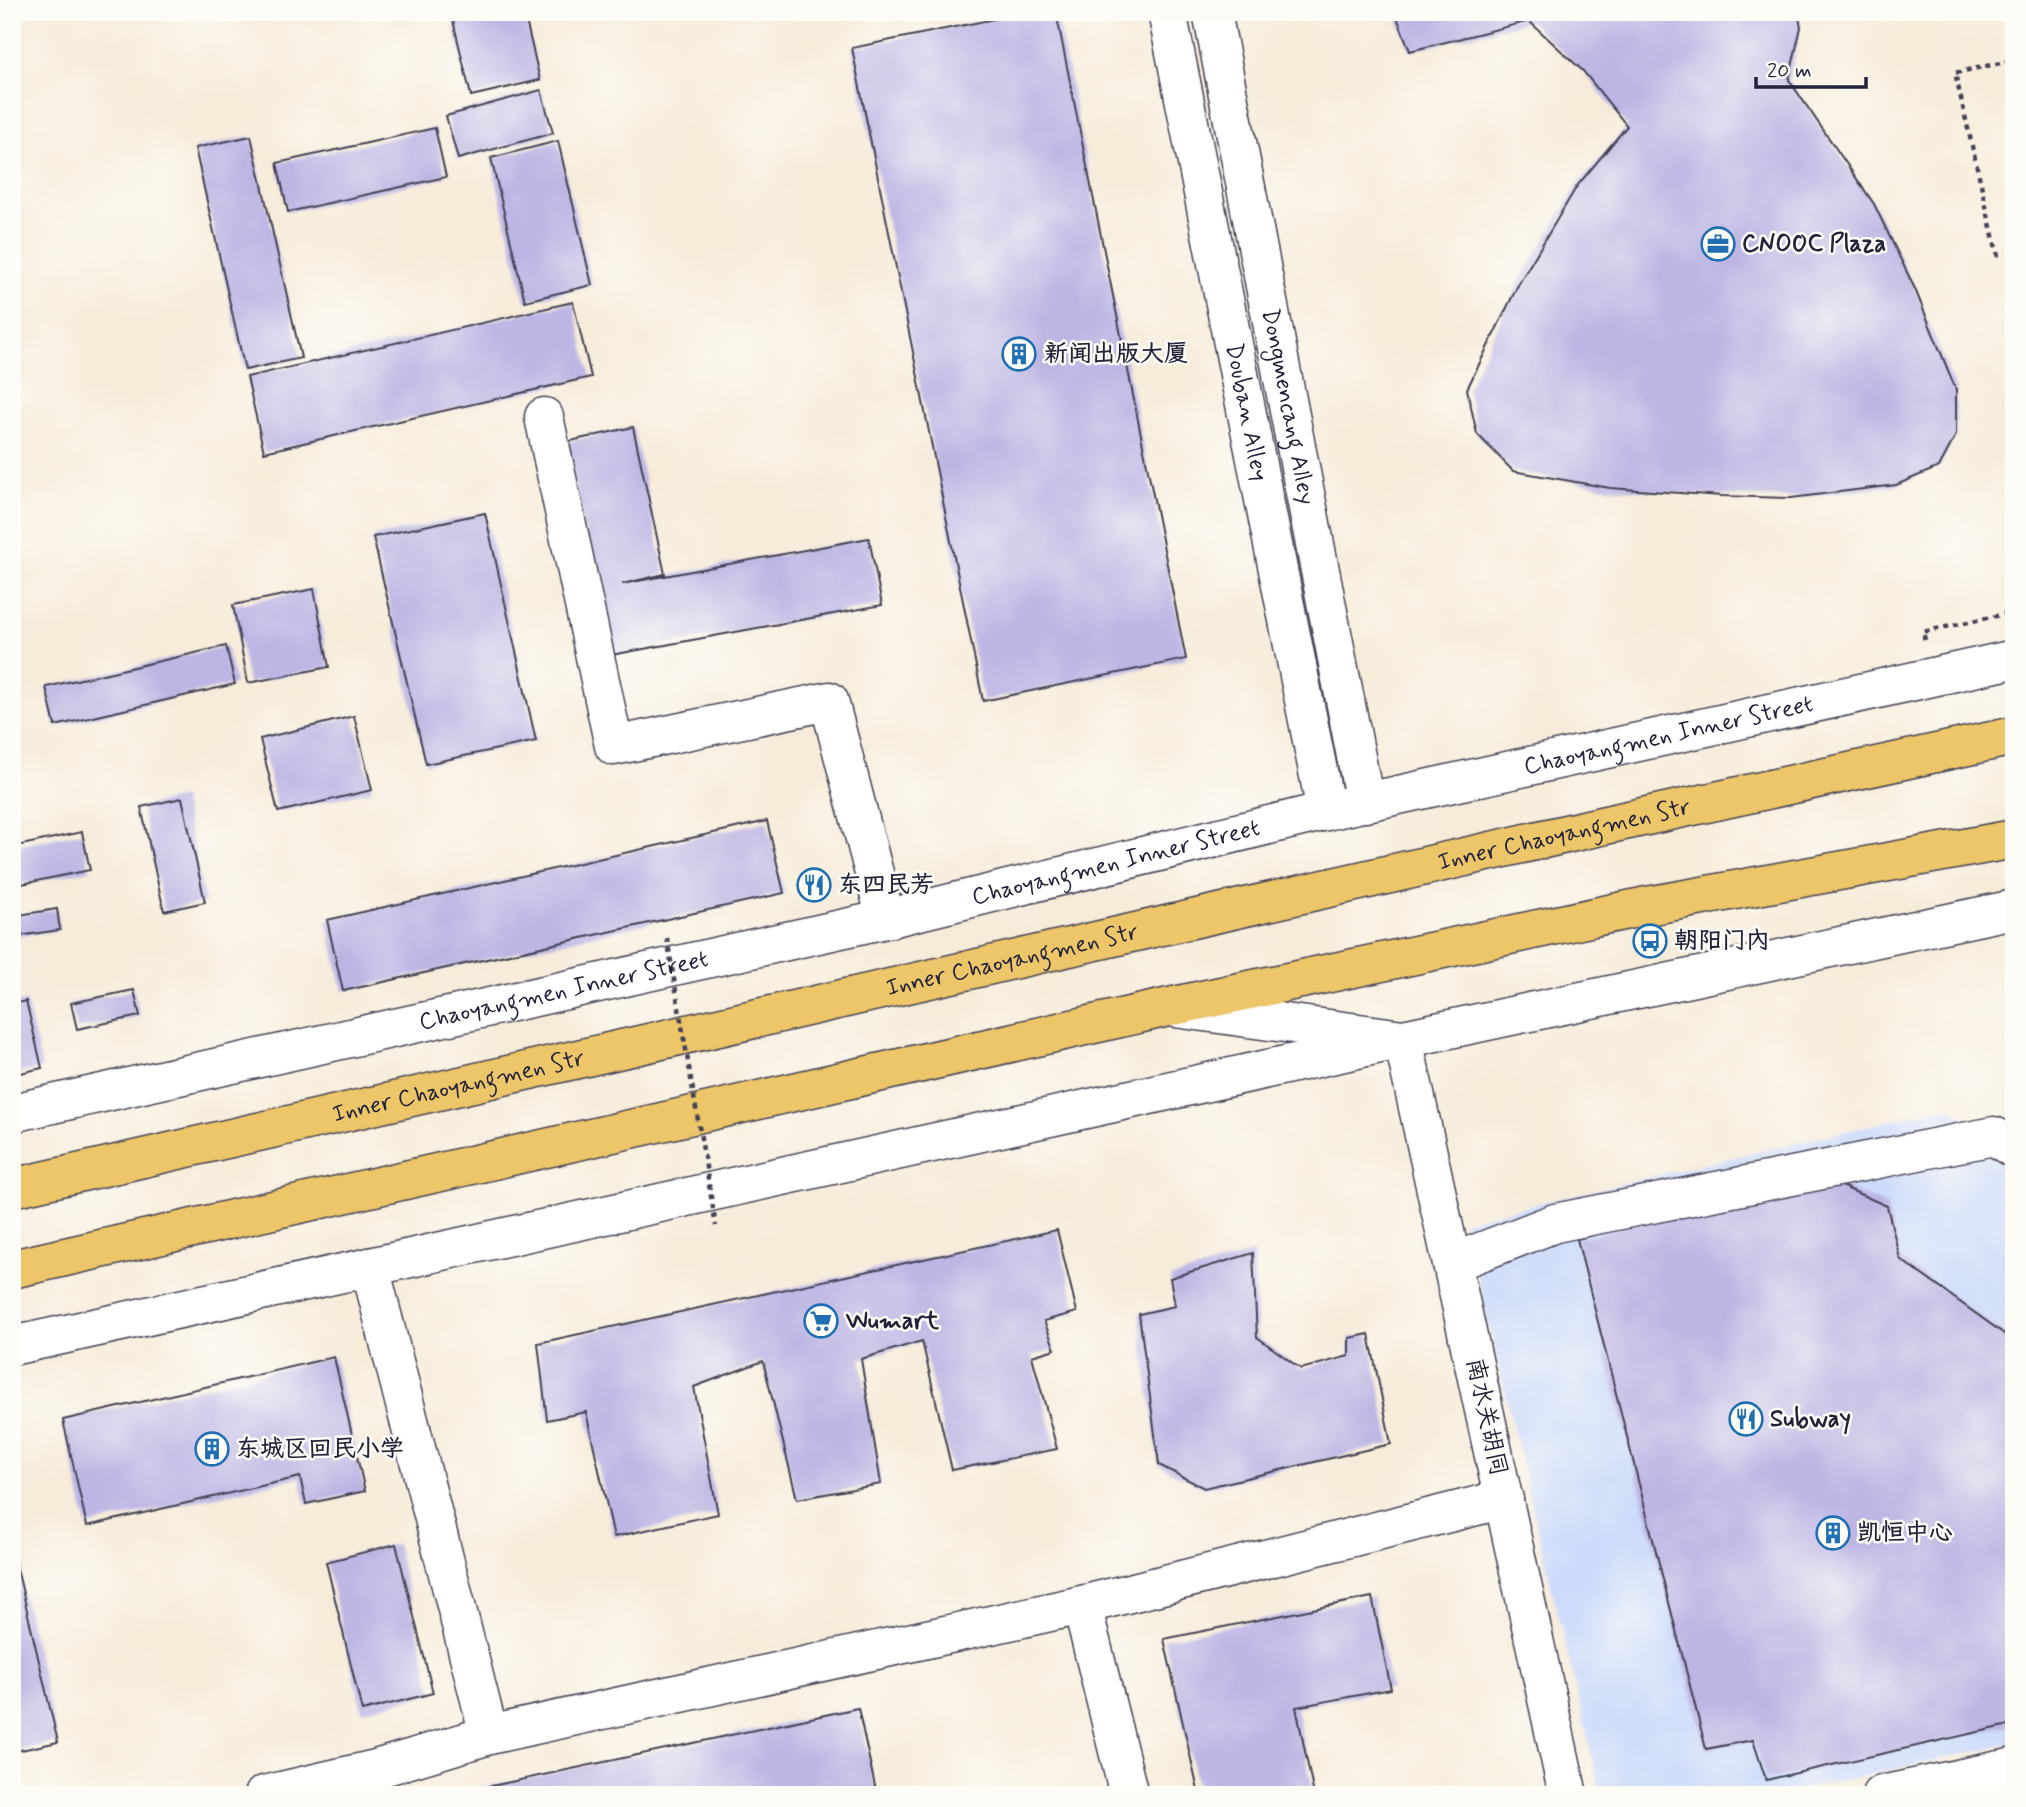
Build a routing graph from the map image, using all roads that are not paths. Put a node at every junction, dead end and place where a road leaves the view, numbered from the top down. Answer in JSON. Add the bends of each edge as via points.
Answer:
{"nodes":[{"id":1,"x":1167,"y":12,"type":"edge"},
{"id":2,"x":1212,"y":12,"type":"edge"},
{"id":3,"x":544,"y":417,"type":"dead end"},
{"id":4,"x":2014,"y":659,"type":"edge"},
{"id":5,"x":2014,"y":736,"type":"edge"},
{"id":6,"x":1365,"y":803,"type":"junction"},
{"id":7,"x":1326,"y":811,"type":"junction"},
{"id":8,"x":2014,"y":839,"type":"edge"},
{"id":9,"x":2014,"y":909,"type":"edge"},
{"id":10,"x":886,"y":919,"type":"junction"},
{"id":11,"x":1169,"y":1007,"type":"junction"},
{"id":12,"x":1403,"y":1039,"type":"junction"},
{"id":13,"x":12,"y":1113,"type":"edge"},
{"id":14,"x":2014,"y":1149,"type":"edge"},
{"id":15,"x":12,"y":1188,"type":"edge"},
{"id":16,"x":1452,"y":1263,"type":"junction"},
{"id":17,"x":370,"y":1267,"type":"junction"},
{"id":18,"x":12,"y":1269,"type":"edge"},
{"id":19,"x":12,"y":1346,"type":"edge"},
{"id":20,"x":1504,"y":1499,"type":"junction"},
{"id":21,"x":1082,"y":1605,"type":"junction"},
{"id":22,"x":489,"y":1735,"type":"junction"},
{"id":23,"x":2014,"y":1767,"type":"edge"},
{"id":24,"x":378,"y":1782,"type":"edge"},
{"id":25,"x":264,"y":1795,"type":"edge"},
{"id":26,"x":1129,"y":1795,"type":"edge"},
{"id":27,"x":1568,"y":1795,"type":"edge"},
{"id":28,"x":1881,"y":1795,"type":"edge"}],
"edges":[{"from":1,"to":7,"type":"street","name":"Douban Alley"},
{"from":2,"to":6,"type":"street","name":"Dongmencang Alley"},
{"from":3,"to":10,"type":"street","via":[[614,746],[830,701]]},
{"from":4,"to":6,"type":"street","name":"Chaoyangmen Inner Street"},
{"from":5,"to":15,"type":"main road","name":"Inner Chaoyangmen Str"},
{"from":6,"to":7,"type":"street","name":"Chaoyangmen Inner Street"},
{"from":7,"to":10,"type":"street","name":"Chaoyangmen Inner Street"},
{"from":8,"to":11,"type":"main road","via":[[1642,907]]},
{"from":9,"to":12,"type":"street"},
{"from":10,"to":13,"type":"street","name":"Chaoyangmen Inner Street"},
{"from":11,"to":12,"type":"street"},
{"from":11,"to":18,"type":"main road"},
{"from":12,"to":16,"type":"street","name":"南水关胡同"},
{"from":12,"to":17,"type":"street"},
{"from":14,"to":16,"type":"street","via":[[1994,1136],[1569,1220]]},
{"from":16,"to":20,"type":"street","name":"南水关胡同"},
{"from":17,"to":19,"type":"street"},
{"from":17,"to":22,"type":"street"},
{"from":20,"to":21,"type":"street"},
{"from":20,"to":27,"type":"street","name":"南水关胡同"},
{"from":21,"to":22,"type":"street"},
{"from":21,"to":26,"type":"street"},
{"from":22,"to":24,"type":"street"},
{"from":23,"to":28,"type":"street"},
{"from":24,"to":25,"type":"street"}]}
